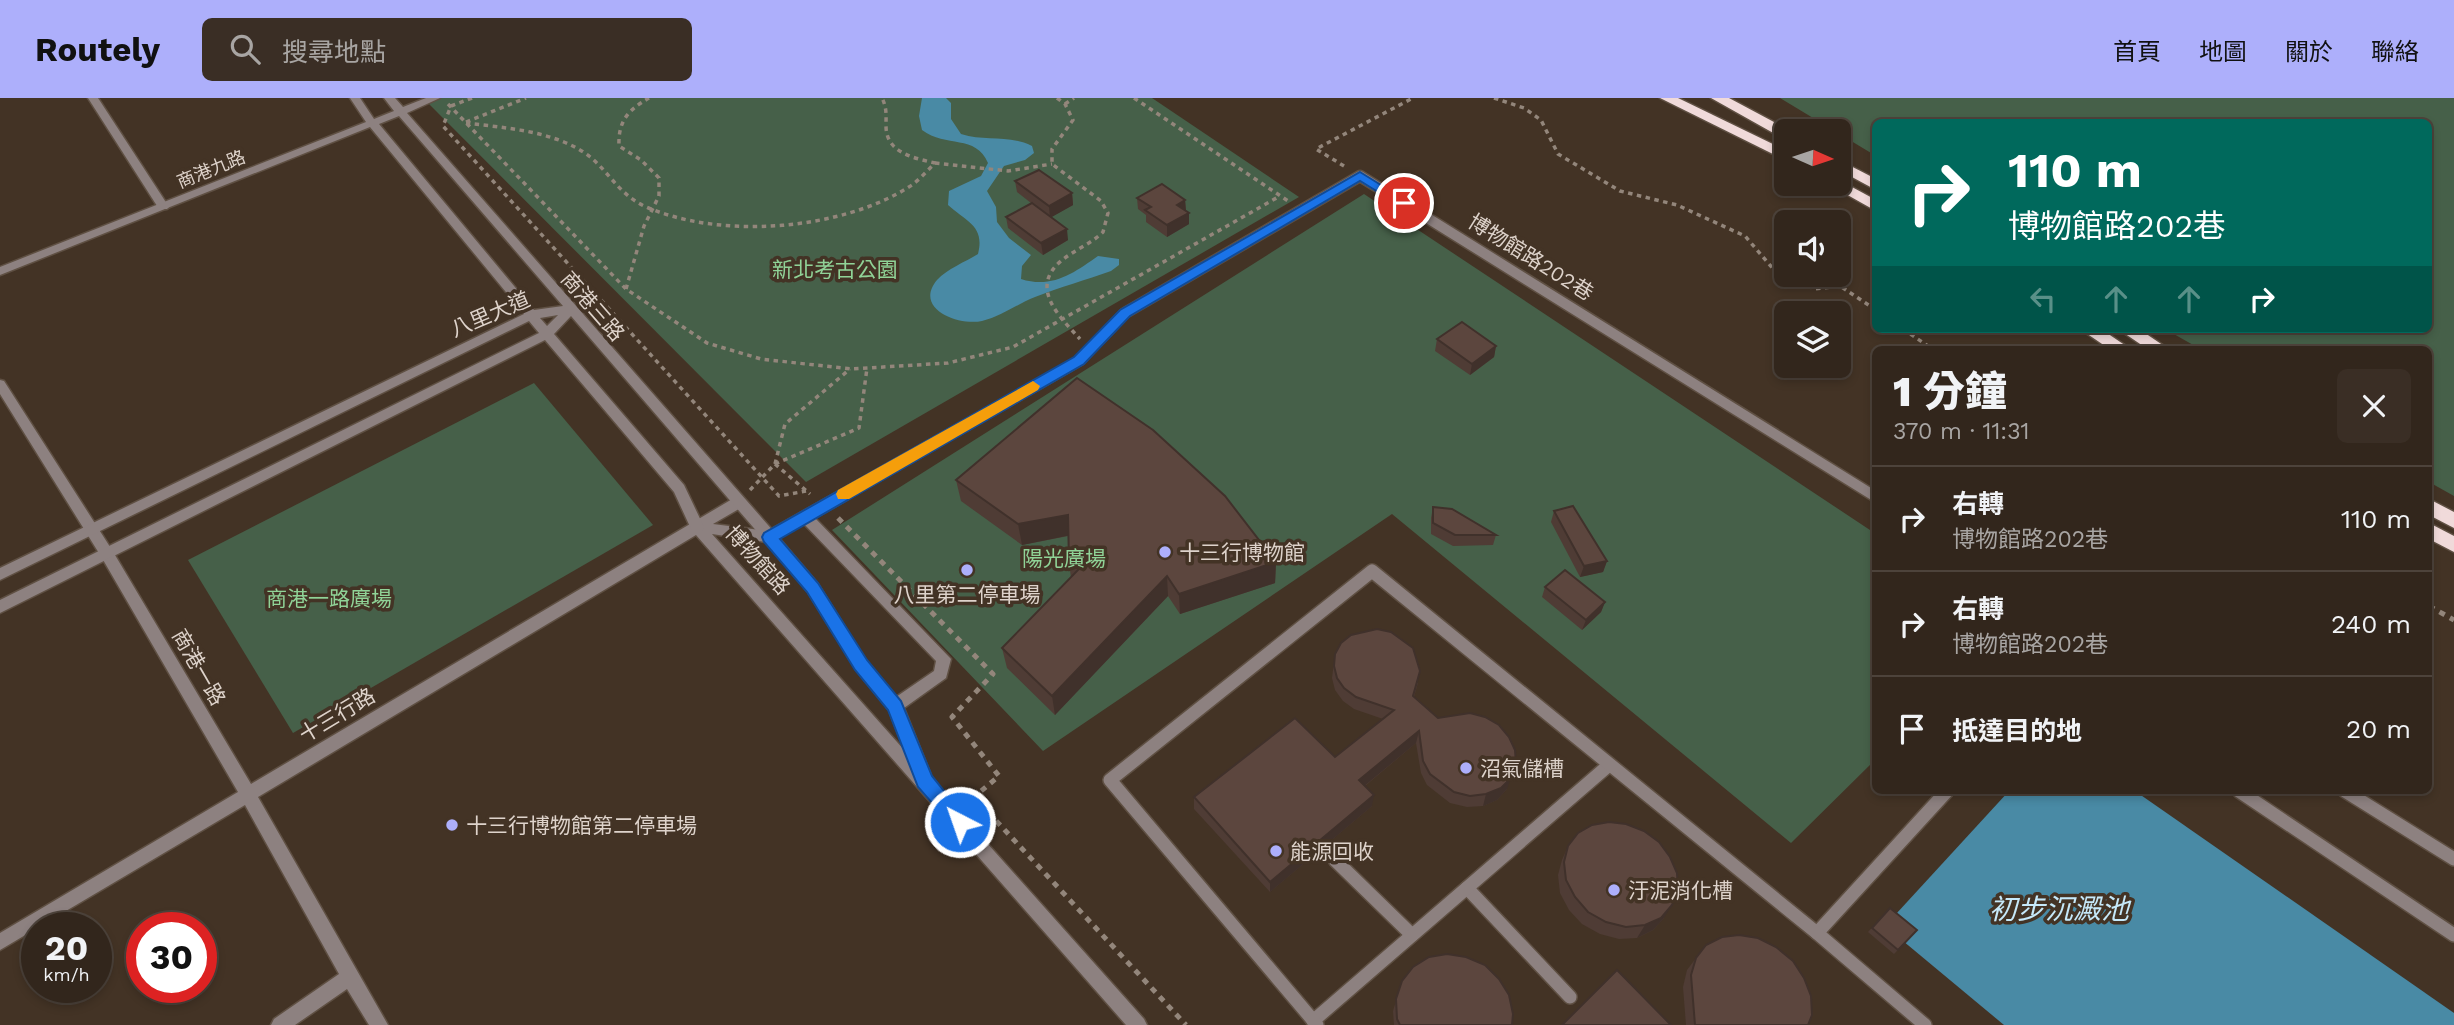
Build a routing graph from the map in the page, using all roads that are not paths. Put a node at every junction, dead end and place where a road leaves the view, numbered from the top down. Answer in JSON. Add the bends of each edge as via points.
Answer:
{"nodes":[{"id":1,"x":93,"y":98,"type":"edge"},
{"id":2,"x":355,"y":98,"type":"edge"},
{"id":3,"x":389,"y":98,"type":"edge"},
{"id":4,"x":435,"y":98,"type":"edge"},
{"id":5,"x":1667,"y":98,"type":"edge"},
{"id":6,"x":1686,"y":98,"type":"edge"},
{"id":7,"x":1718,"y":98,"type":"edge"},
{"id":8,"x":1728,"y":98,"type":"edge"},
{"id":9,"x":399,"y":112,"type":"junction"},
{"id":10,"x":372,"y":123,"type":"junction"},
{"id":11,"x":1774,"y":126,"type":"edge"},
{"id":12,"x":1774,"y":127,"type":"edge"},
{"id":13,"x":1774,"y":149,"type":"edge"},
{"id":14,"x":1774,"y":150,"type":"edge"},
{"id":15,"x":1852,"y":171,"type":"edge"},
{"id":16,"x":1872,"y":183,"type":"edge"},
{"id":17,"x":1852,"y":193,"type":"edge"},
{"id":18,"x":1872,"y":204,"type":"edge"},
{"id":19,"x":163,"y":206,"type":"junction"},
{"id":20,"x":0,"y":271,"type":"edge"},
{"id":21,"x":570,"y":309,"type":"junction"},
{"id":22,"x":1125,"y":313,"type":"joint"},
{"id":23,"x":531,"y":315,"type":"junction"},
{"id":24,"x":2095,"y":333,"type":"edge"},
{"id":25,"x":2133,"y":333,"type":"edge"},
{"id":26,"x":547,"y":334,"type":"junction"},
{"id":27,"x":2117,"y":346,"type":"edge"},
{"id":28,"x":2155,"y":346,"type":"edge"},
{"id":29,"x":0,"y":384,"type":"edge"},
{"id":30,"x":1872,"y":496,"type":"edge"},
{"id":31,"x":739,"y":502,"type":"junction"},
{"id":32,"x":2432,"y":508,"type":"edge"},
{"id":33,"x":805,"y":517,"type":"junction"},
{"id":34,"x":2454,"y":521,"type":"edge"},
{"id":35,"x":697,"y":527,"type":"junction"},
{"id":36,"x":90,"y":531,"type":"junction"},
{"id":37,"x":2432,"y":532,"type":"edge"},
{"id":38,"x":770,"y":537,"type":"junction"},
{"id":39,"x":2454,"y":545,"type":"edge"},
{"id":40,"x":107,"y":554,"type":"junction"},
{"id":41,"x":0,"y":574,"type":"edge"},
{"id":42,"x":0,"y":607,"type":"edge"},
{"id":43,"x":895,"y":706,"type":"junction"},
{"id":44,"x":1609,"y":765,"type":"junction"},
{"id":45,"x":925,"y":781,"type":"junction"},
{"id":46,"x":247,"y":793,"type":"junction"},
{"id":47,"x":1944,"y":794,"type":"edge"},
{"id":48,"x":2243,"y":794,"type":"edge"},
{"id":49,"x":2350,"y":794,"type":"edge"},
{"id":50,"x":2454,"y":859,"type":"edge"},
{"id":51,"x":1335,"y":860,"type":"dead end"},
{"id":52,"x":1467,"y":888,"type":"junction"},
{"id":53,"x":1817,"y":933,"type":"junction"},
{"id":54,"x":1412,"y":935,"type":"junction"},
{"id":55,"x":2454,"y":935,"type":"edge"},
{"id":56,"x":0,"y":942,"type":"edge"},
{"id":57,"x":350,"y":977,"type":"junction"},
{"id":58,"x":1570,"y":997,"type":"dead end"},
{"id":59,"x":1315,"y":1023,"type":"edge"},
{"id":60,"x":281,"y":1025,"type":"edge"},
{"id":61,"x":379,"y":1025,"type":"edge"},
{"id":62,"x":1138,"y":1025,"type":"edge"},
{"id":63,"x":1925,"y":1025,"type":"edge"}],
"edges":[{"from":1,"to":19,"type":"street"},
{"from":2,"to":10,"type":"street"},
{"from":3,"to":9,"type":"street","name":"商港三路"},
{"from":4,"to":9,"type":"street","name":"商港九路"},
{"from":5,"to":14,"type":"highway"},
{"from":6,"to":13,"type":"highway"},
{"from":7,"to":12,"type":"highway"},
{"from":8,"to":11,"type":"highway"},
{"from":9,"to":10,"type":"street","name":"商港九路"},
{"from":9,"to":21,"type":"street","name":"商港三路"},
{"from":10,"to":19,"type":"street","name":"商港九路"},
{"from":10,"to":23,"type":"street"},
{"from":15,"to":16,"type":"highway"},
{"from":17,"to":18,"type":"highway"},
{"from":19,"to":20,"type":"street","name":"商港九路"},
{"from":21,"to":23,"type":"street","name":"八里大道"},
{"from":21,"to":26,"type":"street","name":"八里大道"},
{"from":21,"to":31,"type":"street","name":"商港三路"},
{"from":22,"to":30,"type":"lane","name":"博物館路202巷","via":[[1360,176]]},
{"from":22,"to":33,"type":"street","via":[[1079,360]]},
{"from":23,"to":26,"type":"street"},
{"from":23,"to":36,"type":"street","name":"八里大道"},
{"from":24,"to":27,"type":"highway"},
{"from":25,"to":28,"type":"highway"},
{"from":26,"to":35,"type":"street","via":[[679,489]]},
{"from":26,"to":40,"type":"street","name":"八里大道"},
{"from":29,"to":36,"type":"street","name":"商港一路"},
{"from":31,"to":35,"type":"street","name":"十三行路"},
{"from":31,"to":38,"type":"street","name":"商港三路"},
{"from":32,"to":34,"type":"highway"},
{"from":33,"to":38,"type":"street"},
{"from":33,"to":43,"type":"street","via":[[944,659],[941,674]]},
{"from":35,"to":38,"type":"street"},
{"from":35,"to":45,"type":"street","name":"博物館路"},
{"from":35,"to":46,"type":"street","name":"十三行路"},
{"from":36,"to":40,"type":"street","name":"商港一路"},
{"from":36,"to":41,"type":"street","name":"八里大道"},
{"from":37,"to":39,"type":"highway"},
{"from":38,"to":43,"type":"street","name":"博物館路","via":[[813,588],[861,665]]},
{"from":40,"to":42,"type":"street","name":"八里大道"},
{"from":40,"to":46,"type":"street","name":"商港一路"},
{"from":43,"to":45,"type":"street","name":"博物館路"},
{"from":44,"to":52,"type":"lane"},
{"from":44,"to":53,"type":"lane"},
{"from":44,"to":59,"type":"lane","via":[[1372,571],[1110,780]]},
{"from":45,"to":62,"type":"street","name":"博物館路"},
{"from":46,"to":56,"type":"street","name":"十三行路"},
{"from":46,"to":57,"type":"street","name":"商港一路"},
{"from":47,"to":53,"type":"lane"},
{"from":48,"to":55,"type":"lane"},
{"from":49,"to":50,"type":"lane"},
{"from":51,"to":54,"type":"lane"},
{"from":52,"to":54,"type":"lane"},
{"from":52,"to":58,"type":"lane"},
{"from":53,"to":63,"type":"lane"},
{"from":54,"to":59,"type":"lane"},
{"from":57,"to":60,"type":"street"},
{"from":57,"to":61,"type":"street","name":"商港一路"}]}
